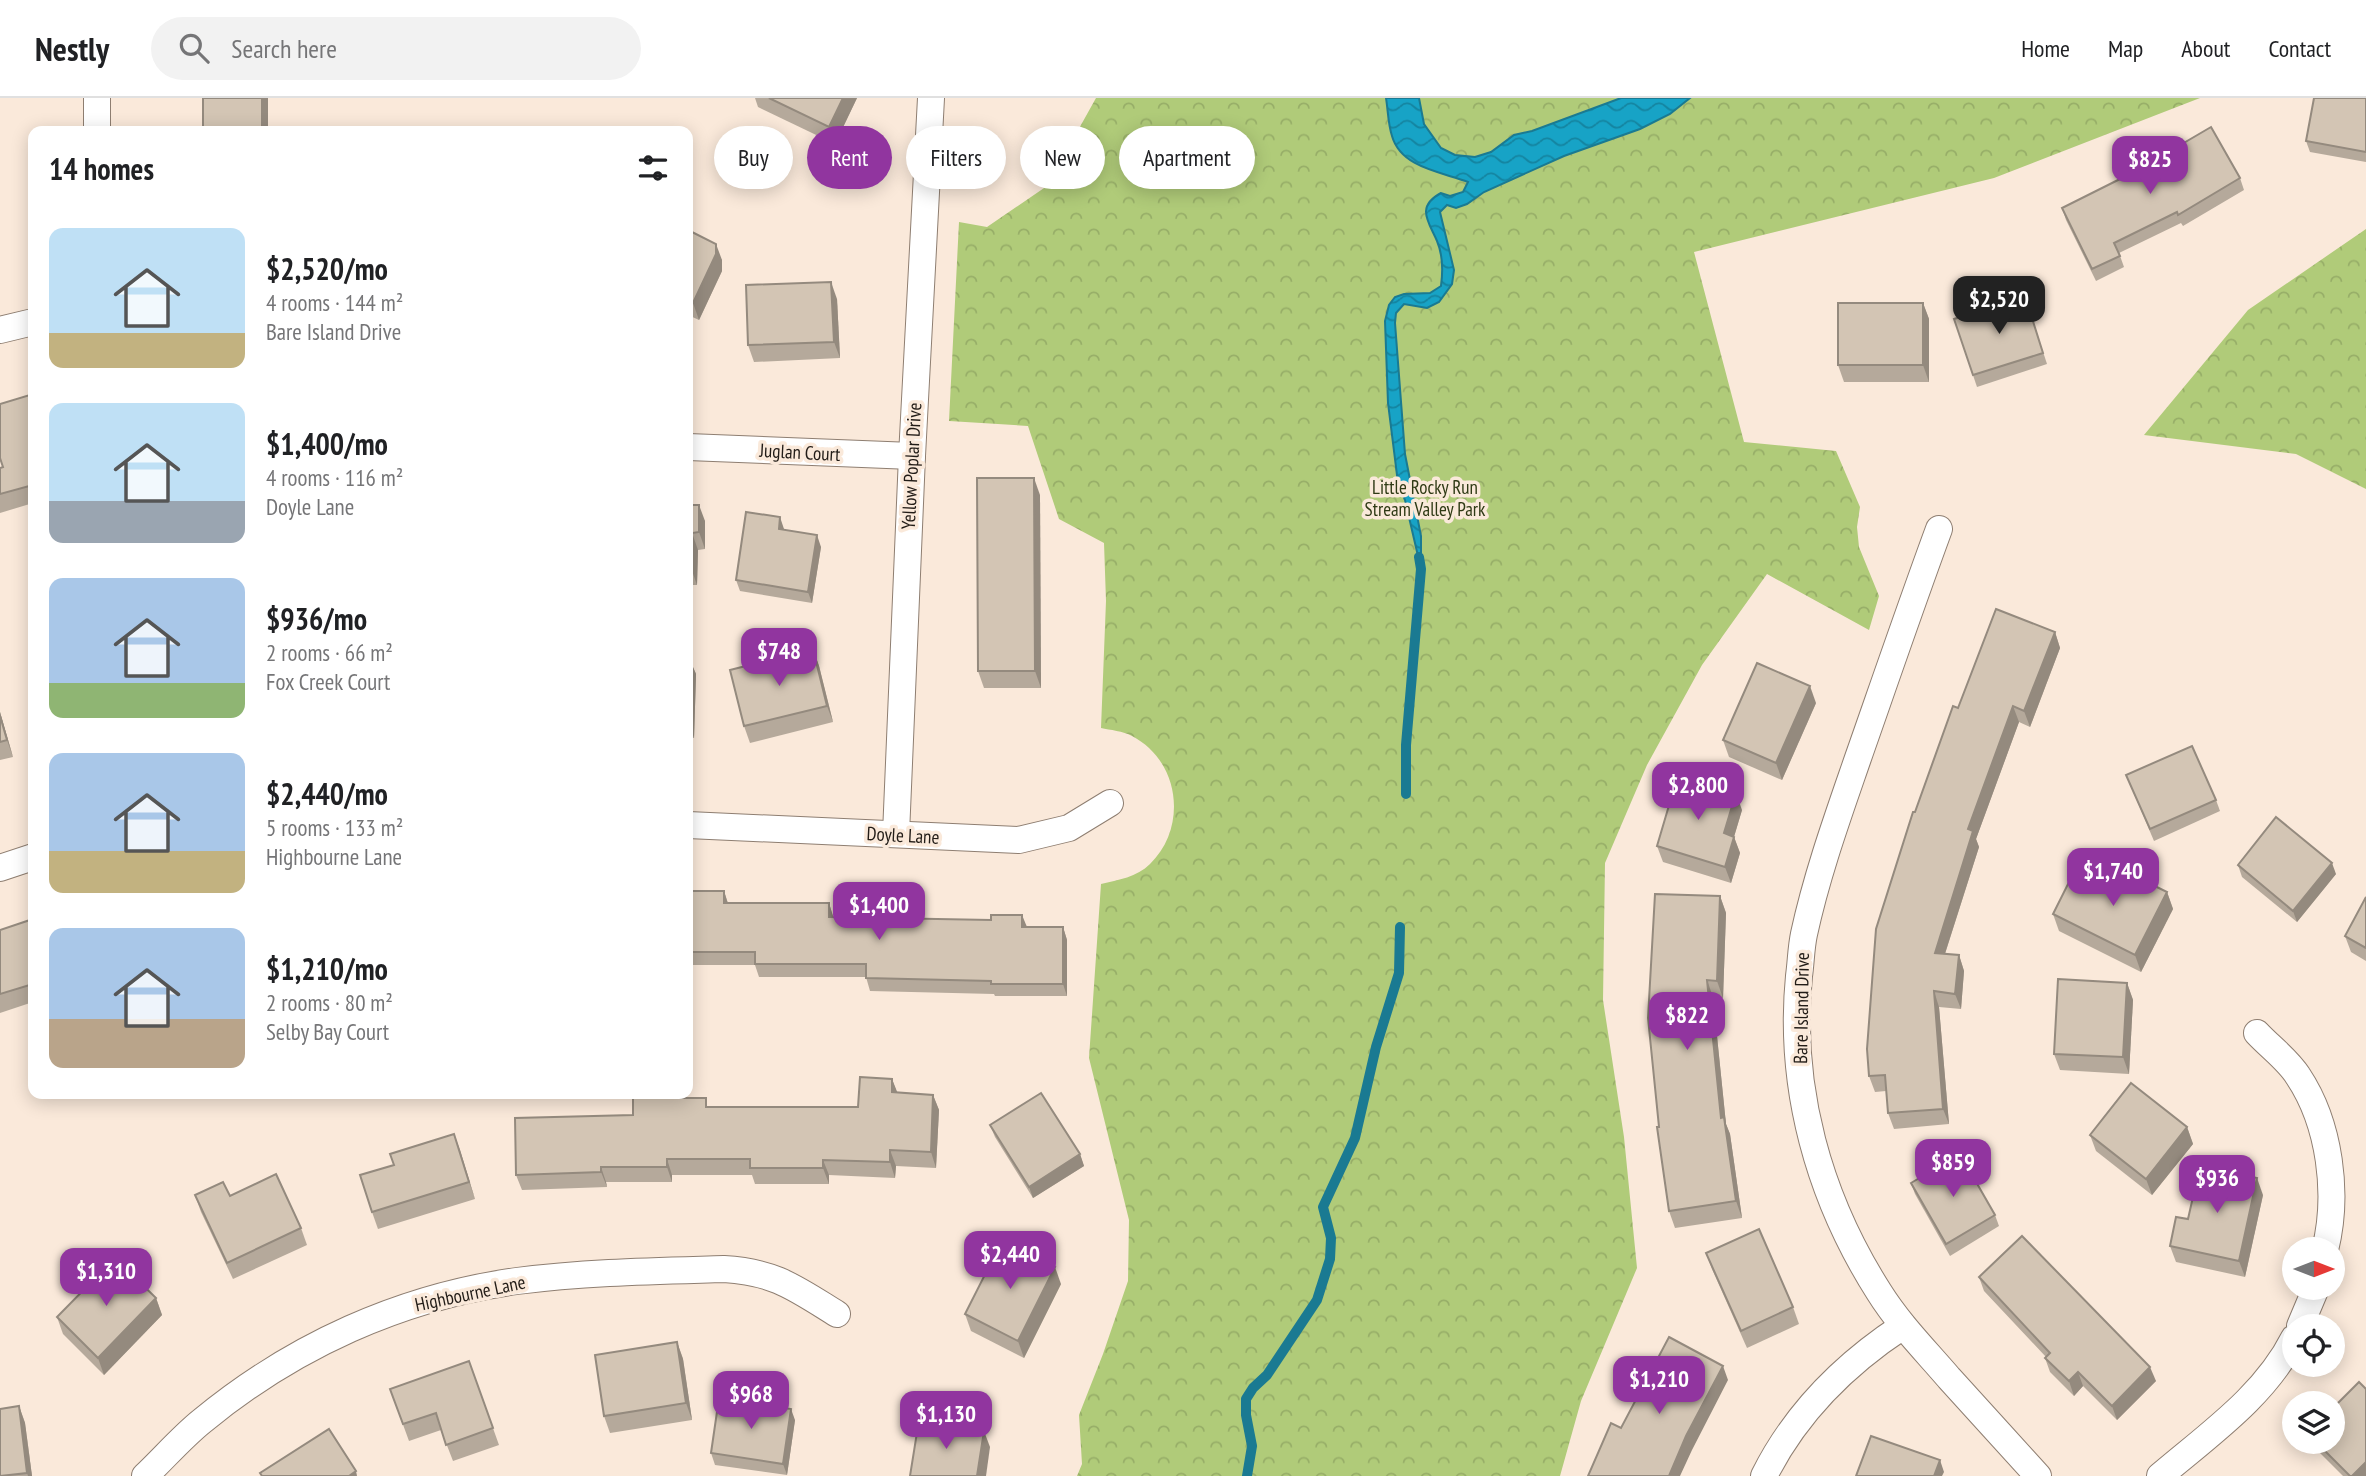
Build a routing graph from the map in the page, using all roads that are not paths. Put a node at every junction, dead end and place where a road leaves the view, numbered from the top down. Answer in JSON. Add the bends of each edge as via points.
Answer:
{"nodes":[{"id":1,"x":97,"y":98,"type":"edge"},
{"id":2,"x":932,"y":98,"type":"edge"},
{"id":3,"x":96,"y":126,"type":"edge"},
{"id":4,"x":28,"y":323,"type":"edge"},
{"id":5,"x":0,"y":330,"type":"edge"},
{"id":6,"x":693,"y":447,"type":"edge"},
{"id":7,"x":912,"y":456,"type":"junction"},
{"id":8,"x":1939,"y":529,"type":"dead end"},
{"id":9,"x":1110,"y":803,"type":"dead end"},
{"id":10,"x":693,"y":825,"type":"edge"},
{"id":11,"x":896,"y":834,"type":"junction"},
{"id":12,"x":28,"y":859,"type":"edge"},
{"id":13,"x":0,"y":868,"type":"edge"},
{"id":14,"x":2257,"y":1033,"type":"dead end"},
{"id":15,"x":2327,"y":1237,"type":"edge"},
{"id":16,"x":837,"y":1314,"type":"dead end"},
{"id":17,"x":1903,"y":1326,"type":"junction"},
{"id":18,"x":2282,"y":1357,"type":"edge"},
{"id":19,"x":145,"y":1476,"type":"edge"},
{"id":20,"x":1764,"y":1476,"type":"edge"},
{"id":21,"x":2038,"y":1476,"type":"edge"},
{"id":22,"x":2160,"y":1476,"type":"edge"}],
"edges":[{"from":1,"to":3,"type":"street"},
{"from":2,"to":7,"type":"street","name":"Yellow Poplar Drive"},
{"from":4,"to":5,"type":"street"},
{"from":6,"to":7,"type":"street","name":"Juglan Court"},
{"from":7,"to":11,"type":"street","name":"Yellow Poplar Drive"},
{"from":8,"to":17,"type":"street","name":"Bare Island Drive","via":[[1818,874],[1803,937],[1797,995],[1801,1083],[1821,1174],[1851,1245]]},
{"from":9,"to":11,"type":"street","name":"Doyle Lane","via":[[1069,828],[1019,840]]},
{"from":10,"to":11,"type":"street","name":"Doyle Lane"},
{"from":12,"to":13,"type":"street"},
{"from":14,"to":15,"type":"street","via":[[2298,1075],[2319,1118],[2330,1176]]},
{"from":16,"to":19,"type":"street","name":"Highbourne Lane","via":[[782,1280],[745,1270],[589,1274],[516,1281],[442,1296],[370,1319],[278,1365],[199,1423]]},
{"from":17,"to":20,"type":"street","via":[[1844,1370],[1804,1413]]},
{"from":17,"to":21,"type":"street","name":"Bare Island Drive"},
{"from":18,"to":22,"type":"street","via":[[2255,1393]]}]}
